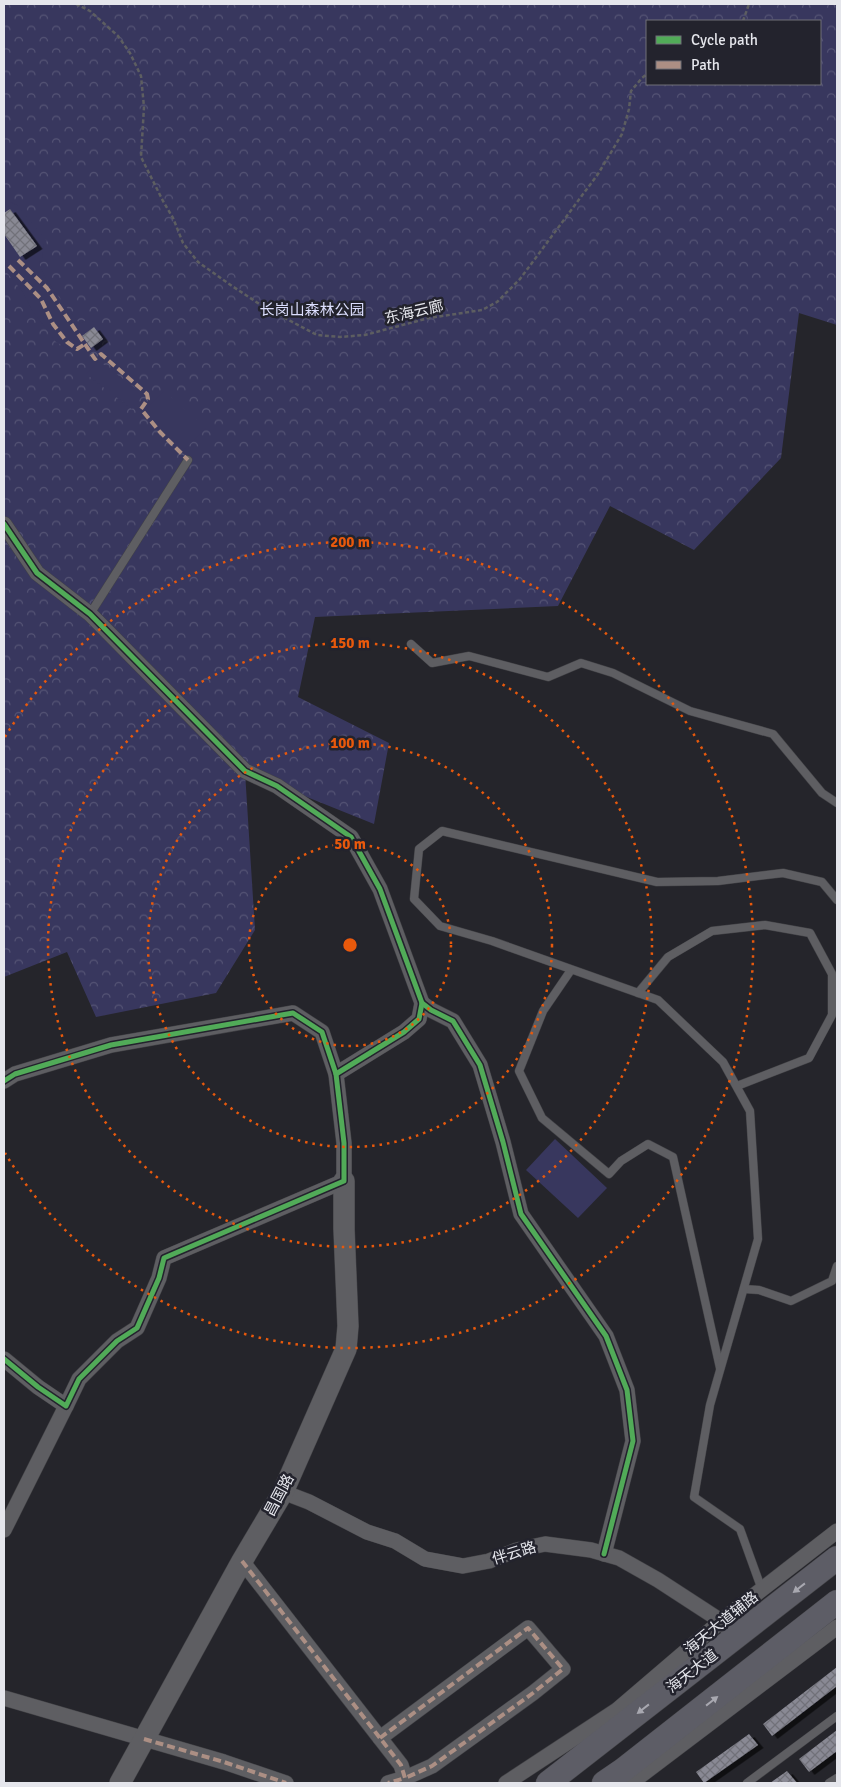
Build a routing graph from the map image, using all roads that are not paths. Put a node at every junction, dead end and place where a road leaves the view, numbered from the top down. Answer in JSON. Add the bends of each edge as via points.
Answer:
{"nodes":[{"id":1,"x":188,"y":460,"type":"dead end"},
{"id":2,"x":4,"y":524,"type":"edge"},
{"id":3,"x":90,"y":614,"type":"junction"},
{"id":4,"x":411,"y":644,"type":"dead end"},
{"id":5,"x":837,"y":803,"type":"edge"},
{"id":6,"x":837,"y":900,"type":"edge"},
{"id":7,"x":571,"y":970,"type":"junction"},
{"id":8,"x":638,"y":993,"type":"junction"},
{"id":9,"x":422,"y":1003,"type":"junction"},
{"id":10,"x":336,"y":1074,"type":"junction"},
{"id":11,"x":4,"y":1081,"type":"edge"},
{"id":12,"x":737,"y":1086,"type":"junction"},
{"id":13,"x":344,"y":1181,"type":"junction"},
{"id":14,"x":837,"y":1266,"type":"edge"},
{"id":15,"x":744,"y":1289,"type":"junction"},
{"id":16,"x":4,"y":1359,"type":"edge"},
{"id":17,"x":721,"y":1370,"type":"junction"},
{"id":18,"x":66,"y":1406,"type":"junction"},
{"id":19,"x":283,"y":1492,"type":"junction"},
{"id":20,"x":5,"y":1525,"type":"edge"},
{"id":21,"x":837,"y":1531,"type":"edge"},
{"id":22,"x":604,"y":1554,"type":"junction"},
{"id":23,"x":837,"y":1558,"type":"edge"},
{"id":24,"x":242,"y":1561,"type":"junction"},
{"id":25,"x":762,"y":1590,"type":"junction"},
{"id":26,"x":837,"y":1602,"type":"edge"},
{"id":27,"x":837,"y":1627,"type":"edge"},
{"id":28,"x":728,"y":1629,"type":"junction"},
{"id":29,"x":4,"y":1698,"type":"edge"},
{"id":30,"x":837,"y":1716,"type":"edge"},
{"id":31,"x":380,"y":1738,"type":"junction"},
{"id":32,"x":144,"y":1740,"type":"junction"},
{"id":33,"x":405,"y":1778,"type":"junction"},
{"id":34,"x":837,"y":1778,"type":"edge"},
{"id":35,"x":120,"y":1783,"type":"edge"},
{"id":36,"x":286,"y":1783,"type":"edge"},
{"id":37,"x":388,"y":1783,"type":"edge"},
{"id":38,"x":506,"y":1783,"type":"edge"},
{"id":39,"x":548,"y":1783,"type":"edge"},
{"id":40,"x":604,"y":1783,"type":"edge"},
{"id":41,"x":632,"y":1783,"type":"edge"},
{"id":42,"x":747,"y":1783,"type":"edge"},
{"id":43,"x":829,"y":1783,"type":"edge"}],
"edges":[{"from":1,"to":3,"type":"lane"},
{"from":2,"to":3,"type":"street","via":[[37,573]]},
{"from":3,"to":9,"type":"street","via":[[245,771],[277,786],[351,836],[380,889]]},
{"from":4,"to":5,"type":"lane","via":[[432,663],[469,656],[548,677],[581,663],[613,673],[690,711],[773,734],[822,793]]},
{"from":6,"to":7,"type":"lane","via":[[822,882],[783,873],[718,881],[657,882],[442,831],[419,849],[414,899],[440,926]]},
{"from":7,"to":8,"type":"lane"},
{"from":7,"to":17,"type":"lane","via":[[543,1011],[519,1071],[542,1118],[609,1174],[621,1161],[648,1144],[672,1158]]},
{"from":8,"to":12,"type":"lane","via":[[658,1000],[723,1062]]},
{"from":8,"to":12,"type":"lane","via":[[668,957],[712,931],[765,925],[810,933],[832,974],[832,1015],[809,1058]]},
{"from":9,"to":10,"type":"street","via":[[419,1019],[404,1032]]},
{"from":9,"to":22,"type":"street","via":[[453,1021],[480,1065],[504,1142],[521,1214],[606,1336],[627,1390],[633,1441]]},
{"from":10,"to":11,"type":"street","via":[[322,1032],[293,1013],[111,1046],[15,1074]]},
{"from":10,"to":13,"type":"street","via":[[344,1143]]},
{"from":12,"to":15,"type":"lane","via":[[750,1111],[758,1239]]},
{"from":13,"to":18,"type":"street","via":[[164,1258],[159,1278],[137,1328],[117,1341],[80,1379]]},
{"from":13,"to":19,"type":"main road","name":"昌国路","via":[[346,1349]]},
{"from":14,"to":15,"type":"lane","via":[[832,1281],[791,1301],[759,1290]]},
{"from":15,"to":17,"type":"lane"},
{"from":16,"to":18,"type":"street"},
{"from":17,"to":25,"type":"lane","via":[[710,1405],[694,1497],[740,1529]]},
{"from":18,"to":20,"type":"street"},
{"from":19,"to":22,"type":"street","name":"伴云路","via":[[395,1542],[425,1559],[463,1566],[544,1544]]},
{"from":19,"to":24,"type":"main road","name":"昌国路"},
{"from":21,"to":25,"type":"street","name":"海天大道辅路"},
{"from":22,"to":28,"type":"street","name":"伴云路","via":[[619,1558],[658,1580]]},
{"from":23,"to":28,"type":"main road","name":"海天大道","one_way":true},
{"from":24,"to":31,"type":"street"},
{"from":24,"to":32,"type":"main road","name":"昌国路"},
{"from":25,"to":28,"type":"street","name":"海天大道辅路"},
{"from":40,"to":26,"type":"main road","one_way":true},
{"from":27,"to":41,"type":"street"},
{"from":28,"to":38,"type":"street","name":"海天大道辅路","via":[[617,1710]]},
{"from":28,"to":39,"type":"main road","name":"海天大道","one_way":true},
{"from":29,"to":32,"type":"street"},
{"from":30,"to":42,"type":"lane"},
{"from":31,"to":33,"type":"street","via":[[401,1765]]},
{"from":31,"to":33,"type":"street","via":[[528,1628],[562,1669],[432,1766]]},
{"from":32,"to":35,"type":"main road","name":"昌国路"},
{"from":32,"to":36,"type":"street"},
{"from":33,"to":37,"type":"street"},
{"from":34,"to":43,"type":"lane"}]}
